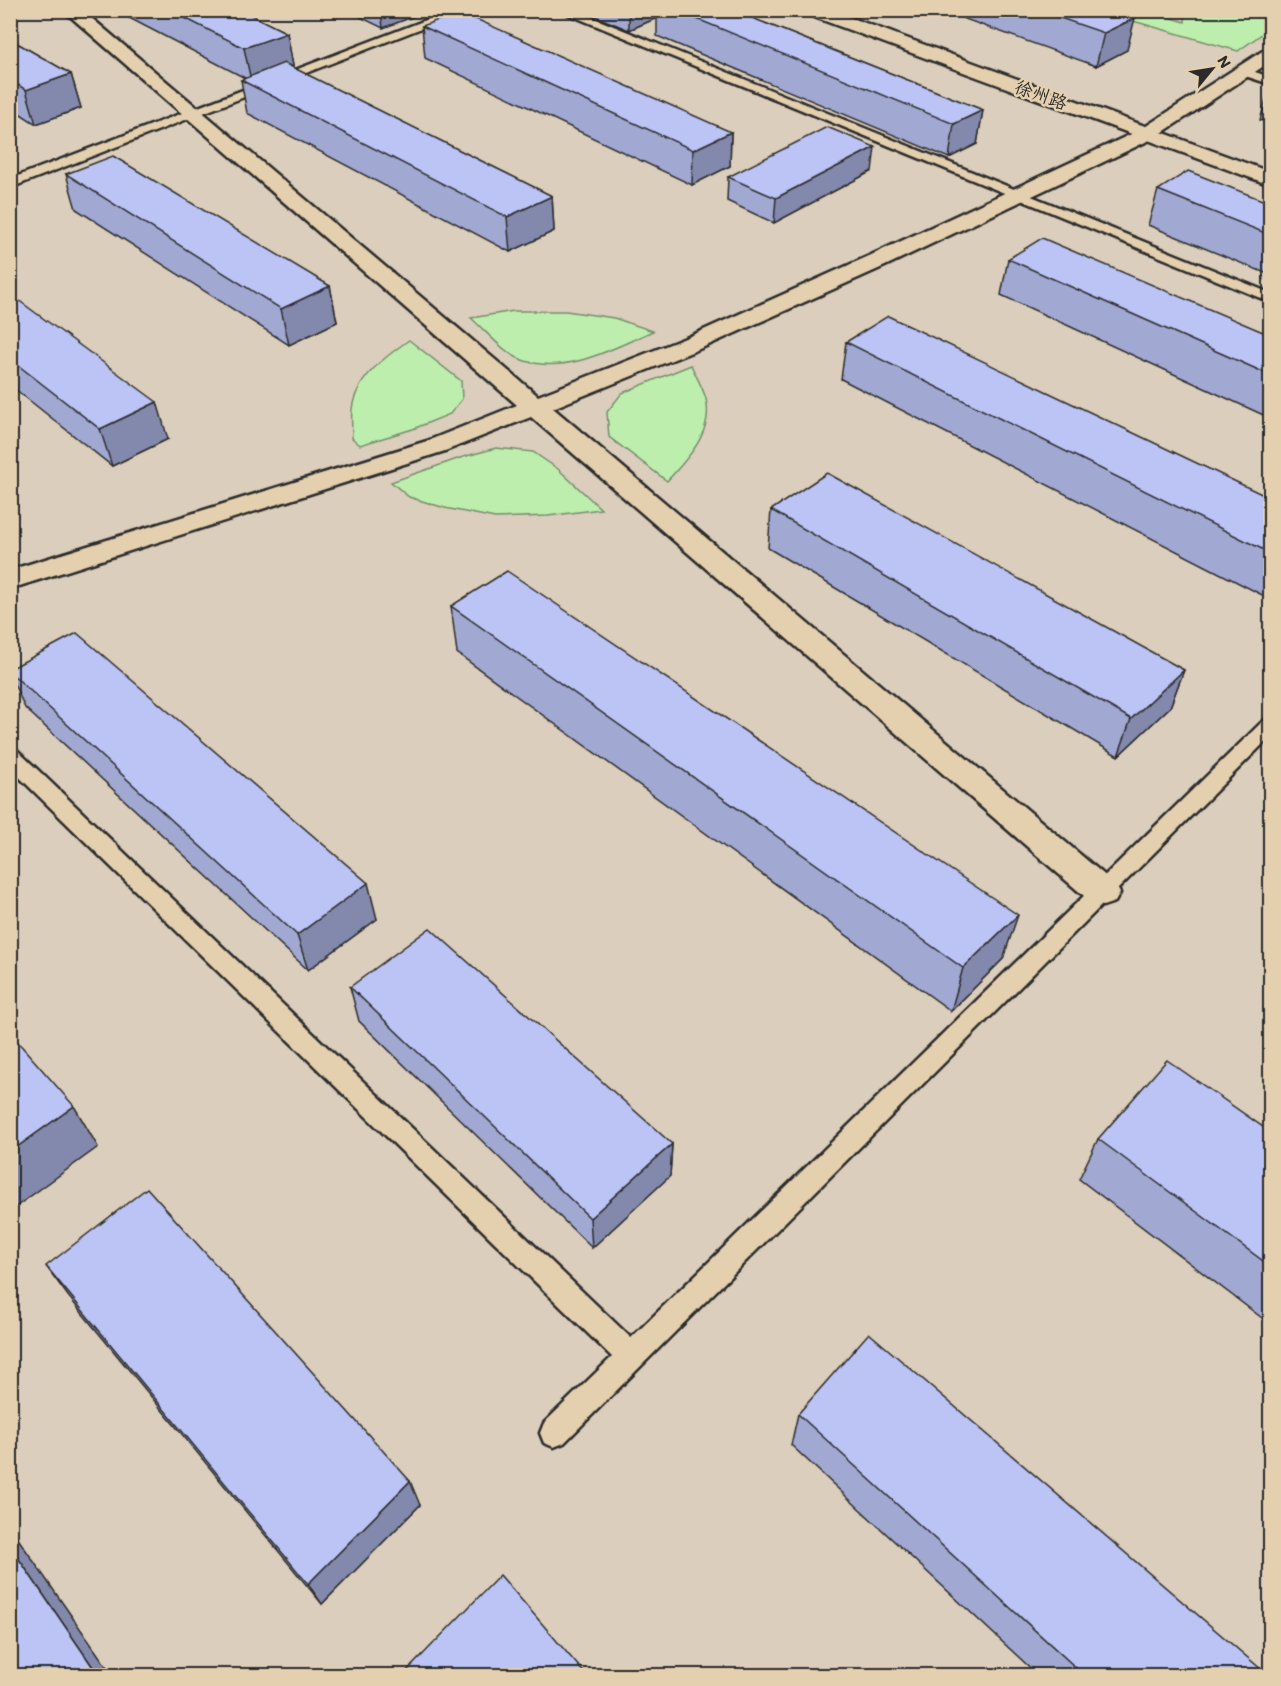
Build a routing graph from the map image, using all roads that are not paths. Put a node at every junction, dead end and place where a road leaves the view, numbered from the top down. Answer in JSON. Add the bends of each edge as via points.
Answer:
{"nodes":[{"id":1,"x":71,"y":10,"type":"edge"},
{"id":2,"x":463,"y":10,"type":"edge"},
{"id":3,"x":563,"y":10,"type":"edge"},
{"id":4,"x":812,"y":10,"type":"edge"},
{"id":5,"x":1270,"y":54,"type":"edge"},
{"id":6,"x":1243,"y":72,"type":"junction"},
{"id":7,"x":1270,"y":81,"type":"edge"},
{"id":8,"x":192,"y":114,"type":"junction"},
{"id":9,"x":1147,"y":134,"type":"junction"},
{"id":10,"x":1270,"y":179,"type":"edge"},
{"id":11,"x":10,"y":184,"type":"edge"},
{"id":12,"x":1019,"y":194,"type":"junction"},
{"id":13,"x":1270,"y":298,"type":"edge"},
{"id":14,"x":534,"y":407,"type":"junction"},
{"id":15,"x":10,"y":580,"type":"edge"},
{"id":16,"x":1270,"y":726,"type":"edge"},
{"id":17,"x":10,"y":755,"type":"edge"},
{"id":18,"x":1103,"y":893,"type":"junction"},
{"id":19,"x":631,"y":1357,"type":"junction"},
{"id":20,"x":554,"y":1433,"type":"dead end"}],
"edges":[{"from":1,"to":8,"type":"street"},
{"from":2,"to":8,"type":"lane"},
{"from":3,"to":12,"type":"lane"},
{"from":4,"to":9,"type":"street","name":"徐州路"},
{"from":5,"to":6,"type":"street"},
{"from":6,"to":7,"type":"lane"},
{"from":6,"to":9,"type":"street"},
{"from":8,"to":11,"type":"lane"},
{"from":8,"to":14,"type":"street"},
{"from":9,"to":10,"type":"street","name":"徐州路"},
{"from":9,"to":12,"type":"street"},
{"from":12,"to":13,"type":"lane"},
{"from":12,"to":14,"type":"street","via":[[696,342]]},
{"from":14,"to":15,"type":"street","via":[[436,446]]},
{"from":14,"to":18,"type":"street"},
{"from":16,"to":18,"type":"lane"},
{"from":17,"to":19,"type":"lane"},
{"from":18,"to":19,"type":"lane"},
{"from":19,"to":20,"type":"lane"}]}
